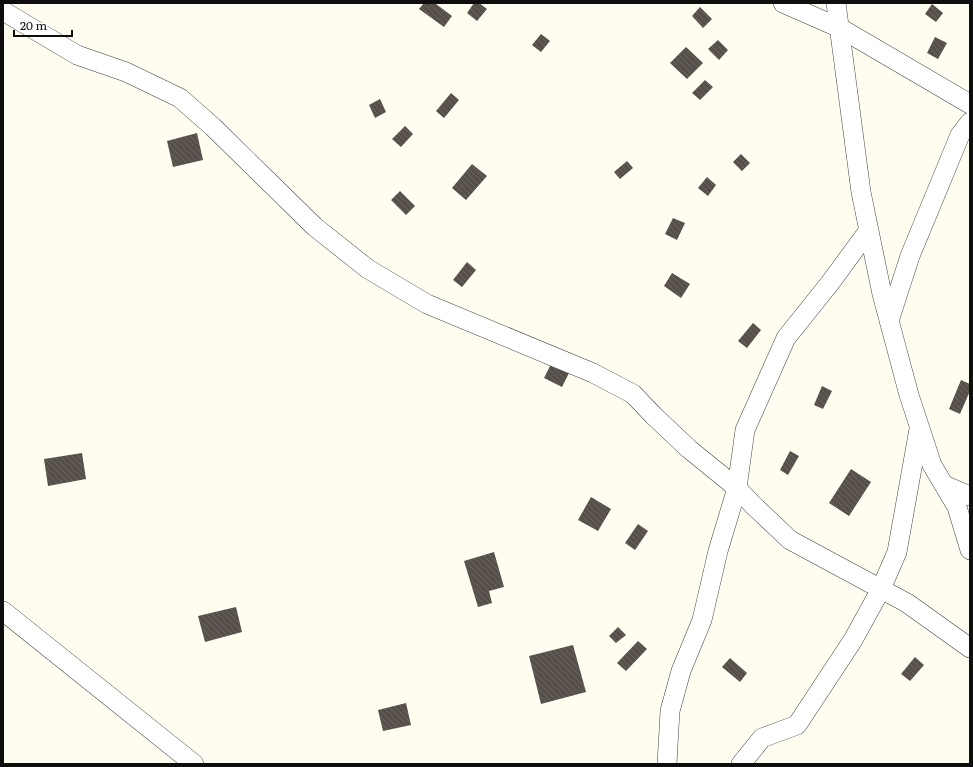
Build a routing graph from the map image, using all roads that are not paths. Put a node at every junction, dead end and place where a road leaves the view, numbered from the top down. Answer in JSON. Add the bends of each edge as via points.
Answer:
{"nodes":[{"id":1,"x":783,"y":3,"type":"edge"},
{"id":2,"x":836,"y":3,"type":"edge"},
{"id":3,"x":3,"y":11,"type":"edge"},
{"id":4,"x":840,"y":28,"type":"junction"},
{"id":5,"x":970,"y":104,"type":"edge"},
{"id":6,"x":970,"y":122,"type":"edge"},
{"id":7,"x":869,"y":230,"type":"junction"},
{"id":8,"x":889,"y":321,"type":"junction"},
{"id":9,"x":920,"y":427,"type":"junction"},
{"id":10,"x":944,"y":485,"type":"junction"},
{"id":11,"x":737,"y":488,"type":"junction"},
{"id":12,"x":970,"y":496,"type":"edge"},
{"id":13,"x":970,"y":550,"type":"edge"},
{"id":14,"x":881,"y":589,"type":"junction"},
{"id":15,"x":3,"y":611,"type":"edge"},
{"id":16,"x":970,"y":648,"type":"edge"},
{"id":17,"x":194,"y":764,"type":"edge"},
{"id":18,"x":667,"y":764,"type":"edge"},
{"id":19,"x":741,"y":764,"type":"edge"}],
"edges":[{"from":1,"to":4,"type":"street"},
{"from":2,"to":4,"type":"street"},
{"from":3,"to":11,"type":"street","via":[[77,55],[126,72],[180,98],[315,227],[368,269],[427,304],[593,373],[633,394],[689,449]]},
{"from":4,"to":5,"type":"street"},
{"from":4,"to":7,"type":"street","via":[[861,192]]},
{"from":6,"to":8,"type":"street","via":[[960,135],[910,256]]},
{"from":7,"to":8,"type":"street"},
{"from":7,"to":11,"type":"street","via":[[786,338],[745,430]]},
{"from":8,"to":9,"type":"street"},
{"from":9,"to":10,"type":"street","via":[[932,465]]},
{"from":9,"to":14,"type":"street","via":[[897,552]]},
{"from":10,"to":12,"type":"street"},
{"from":10,"to":13,"type":"street","via":[[958,506]]},
{"from":11,"to":14,"type":"street","via":[[790,540]]},
{"from":11,"to":18,"type":"street","via":[[718,551],[702,620],[681,671],[670,711]]},
{"from":14,"to":16,"type":"street","via":[[907,603]]},
{"from":14,"to":19,"type":"street","via":[[853,640],[797,725],[762,738]]},
{"from":15,"to":17,"type":"street"}]}
